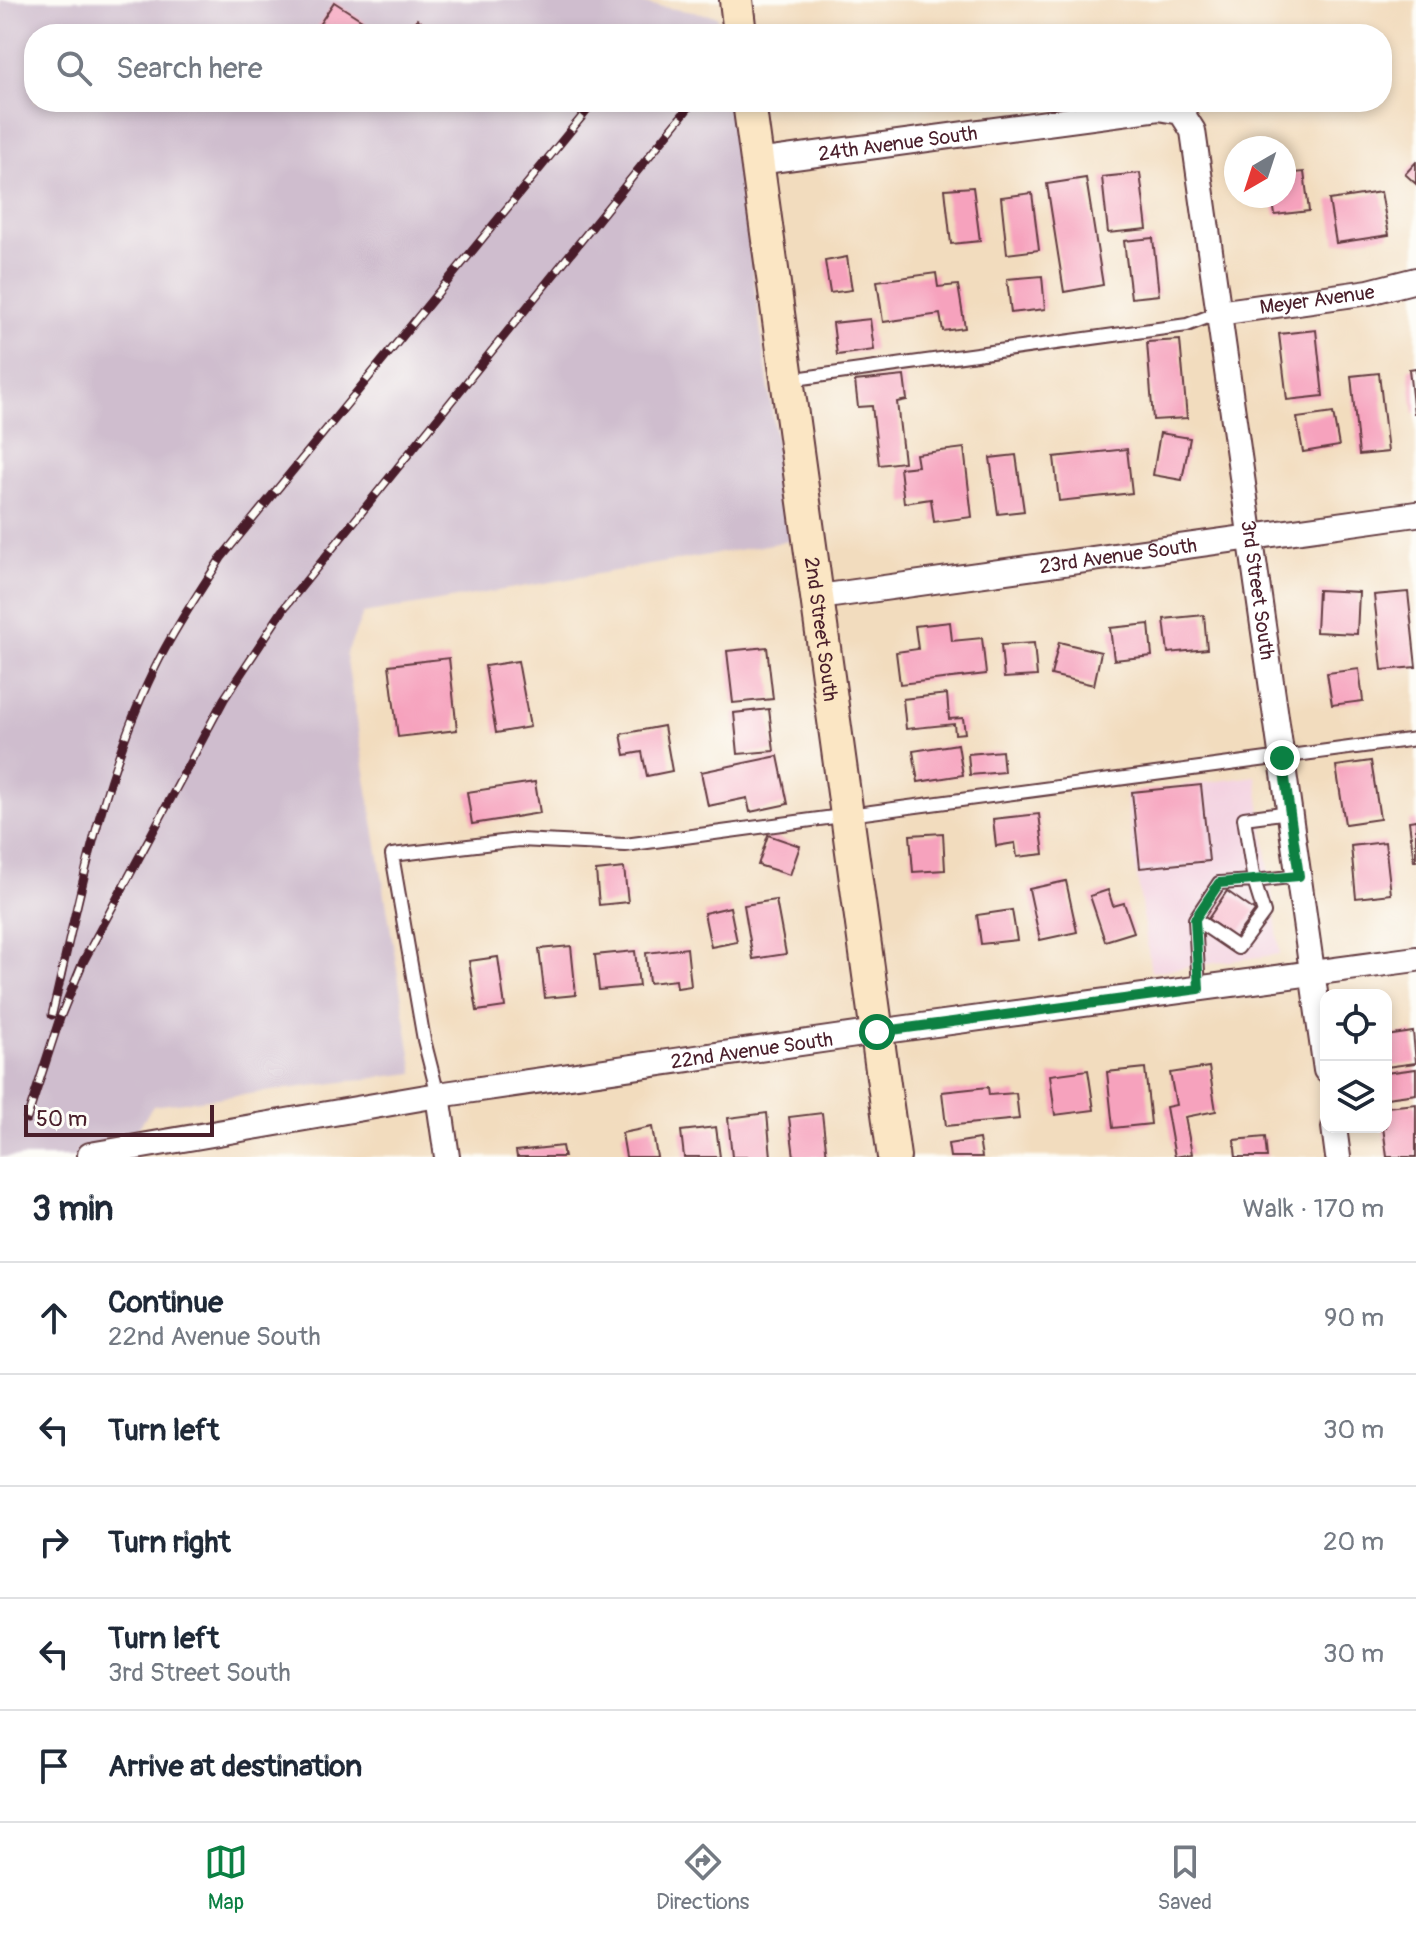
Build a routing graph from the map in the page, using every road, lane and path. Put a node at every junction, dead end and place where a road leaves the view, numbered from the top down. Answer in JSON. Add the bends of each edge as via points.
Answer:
{"nodes":[{"id":1,"x":736,"y":0,"type":"edge"},
{"id":2,"x":739,"y":24,"type":"edge"},
{"id":3,"x":750,"y":112,"type":"edge"},
{"id":4,"x":1129,"y":112,"type":"edge"},
{"id":5,"x":1181,"y":112,"type":"edge"},
{"id":6,"x":757,"y":162,"type":"junction"},
{"id":7,"x":1416,"y":280,"type":"edge"},
{"id":8,"x":1218,"y":313,"type":"junction"},
{"id":9,"x":788,"y":380,"type":"junction"},
{"id":10,"x":1416,"y":514,"type":"edge"},
{"id":11,"x":1250,"y":536,"type":"junction"},
{"id":12,"x":819,"y":597,"type":"junction"},
{"id":13,"x":1416,"y":739,"type":"edge"},
{"id":14,"x":1282,"y":758,"type":"junction"},
{"id":15,"x":1290,"y":812,"type":"junction"},
{"id":16,"x":847,"y":815,"type":"junction"},
{"id":17,"x":1299,"y":876,"type":"junction"},
{"id":18,"x":1254,"y":881,"type":"junction"},
{"id":19,"x":1195,"y":919,"type":"junction"},
{"id":20,"x":1416,"y":959,"type":"edge"},
{"id":21,"x":1313,"y":973,"type":"junction"},
{"id":22,"x":1199,"y":989,"type":"junction"},
{"id":23,"x":877,"y":1032,"type":"junction"},
{"id":24,"x":1325,"y":1061,"type":"edge"},
{"id":25,"x":438,"y":1095,"type":"junction"},
{"id":26,"x":1335,"y":1133,"type":"edge"},
{"id":27,"x":154,"y":1150,"type":"edge"},
{"id":28,"x":90,"y":1155,"type":"dead end"},
{"id":29,"x":447,"y":1157,"type":"edge"},
{"id":30,"x":894,"y":1157,"type":"edge"},
{"id":31,"x":1338,"y":1157,"type":"edge"}],
"edges":[{"from":1,"to":2,"type":"street"},
{"from":3,"to":6,"type":"street","name":"2nd Street South"},
{"from":4,"to":6,"type":"street","name":"24th Avenue South"},
{"from":5,"to":8,"type":"street","name":"3rd Street South","via":[[1193,131]]},
{"from":6,"to":9,"type":"street","name":"2nd Street South"},
{"from":7,"to":8,"type":"street","name":"Meyer Avenue","via":[[1369,292]]},
{"from":8,"to":9,"type":"lane","via":[[1187,325]]},
{"from":8,"to":11,"type":"street","name":"3rd Street South"},
{"from":9,"to":12,"type":"street","name":"2nd Street South"},
{"from":10,"to":11,"type":"street","name":"23rd Avenue South"},
{"from":11,"to":12,"type":"street","name":"23rd Avenue South"},
{"from":11,"to":14,"type":"street","name":"3rd Street South"},
{"from":12,"to":16,"type":"street","name":"2nd Street South"},
{"from":13,"to":14,"type":"lane"},
{"from":14,"to":15,"type":"street","name":"3rd Street South"},
{"from":14,"to":16,"type":"lane"},
{"from":15,"to":17,"type":"street","name":"3rd Street South"},
{"from":15,"to":18,"type":"lane","via":[[1244,818]]},
{"from":16,"to":23,"type":"street","name":"2nd Street South"},
{"from":16,"to":25,"type":"lane","via":[[625,845],[519,840],[392,855]]},
{"from":17,"to":18,"type":"lane"},
{"from":17,"to":21,"type":"street","name":"3rd Street South"},
{"from":18,"to":19,"type":"lane","via":[[1219,883]]},
{"from":18,"to":19,"type":"lane","via":[[1264,913],[1238,948]]},
{"from":19,"to":22,"type":"lane"},
{"from":20,"to":21,"type":"street","name":"22nd Avenue South"},
{"from":21,"to":22,"type":"street","name":"22nd Avenue South"},
{"from":21,"to":24,"type":"street","name":"3rd Street South"},
{"from":22,"to":23,"type":"street","name":"22nd Avenue South"},
{"from":23,"to":25,"type":"street","name":"22nd Avenue South"},
{"from":23,"to":30,"type":"street","name":"2nd Street South"},
{"from":25,"to":27,"type":"street","name":"22nd Avenue South"},
{"from":25,"to":29,"type":"street"},
{"from":26,"to":31,"type":"street"},
{"from":27,"to":28,"type":"street","name":"22nd Avenue South"}]}
